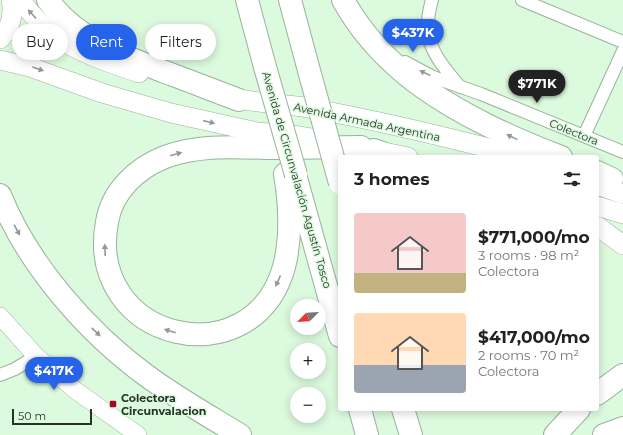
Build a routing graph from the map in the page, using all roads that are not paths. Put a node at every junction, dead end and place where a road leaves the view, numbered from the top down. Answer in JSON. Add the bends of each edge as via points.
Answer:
{"nodes":[{"id":1,"x":11,"y":0,"type":"edge"},
{"id":2,"x":20,"y":0,"type":"edge"},
{"id":3,"x":48,"y":0,"type":"edge"},
{"id":4,"x":235,"y":0,"type":"edge"},
{"id":5,"x":247,"y":0,"type":"edge"},
{"id":6,"x":290,"y":0,"type":"edge"},
{"id":7,"x":343,"y":0,"type":"edge"},
{"id":8,"x":432,"y":0,"type":"edge"},
{"id":9,"x":522,"y":0,"type":"edge"},
{"id":10,"x":360,"y":27,"type":"junction"},
{"id":11,"x":0,"y":39,"type":"edge"},
{"id":12,"x":623,"y":42,"type":"edge"},
{"id":13,"x":623,"y":51,"type":"edge"},
{"id":14,"x":0,"y":60,"type":"edge"},
{"id":15,"x":260,"y":66,"type":"junction"},
{"id":16,"x":311,"y":78,"type":"junction"},
{"id":17,"x":461,"y":88,"type":"junction"},
{"id":18,"x":239,"y":100,"type":"junction"},
{"id":19,"x":302,"y":107,"type":"junction"},
{"id":20,"x":584,"y":136,"type":"junction"},
{"id":21,"x":376,"y":151,"type":"edge"},
{"id":22,"x":623,"y":152,"type":"edge"},
{"id":23,"x":339,"y":155,"type":"edge"},
{"id":24,"x":397,"y":155,"type":"edge"},
{"id":25,"x":484,"y":155,"type":"edge"},
{"id":26,"x":516,"y":155,"type":"edge"},
{"id":27,"x":556,"y":155,"type":"edge"},
{"id":28,"x":290,"y":174,"type":"junction"},
{"id":29,"x":338,"y":176,"type":"edge"},
{"id":30,"x":0,"y":195,"type":"edge"},
{"id":31,"x":599,"y":207,"type":"edge"},
{"id":32,"x":623,"y":214,"type":"edge"},
{"id":33,"x":599,"y":227,"type":"edge"},
{"id":34,"x":623,"y":245,"type":"edge"},
{"id":35,"x":0,"y":316,"type":"edge"},
{"id":36,"x":338,"y":330,"type":"edge"},
{"id":37,"x":36,"y":356,"type":"junction"},
{"id":38,"x":0,"y":375,"type":"edge"},
{"id":39,"x":623,"y":375,"type":"edge"},
{"id":40,"x":599,"y":393,"type":"edge"},
{"id":41,"x":361,"y":411,"type":"edge"},
{"id":42,"x":404,"y":411,"type":"edge"},
{"id":43,"x":577,"y":411,"type":"edge"},
{"id":44,"x":623,"y":428,"type":"edge"},
{"id":45,"x":138,"y":435,"type":"edge"},
{"id":46,"x":240,"y":435,"type":"edge"},
{"id":47,"x":367,"y":435,"type":"edge"},
{"id":48,"x":410,"y":435,"type":"edge"},
{"id":49,"x":554,"y":435,"type":"edge"},
{"id":50,"x":604,"y":435,"type":"edge"}],
"edges":[{"from":1,"to":11,"type":"main road","via":[[13,15],[10,26]]},
{"from":18,"to":2,"type":"main road","name":"Avenida Armada Argentina","one_way":true,"via":[[160,79],[77,49],[50,32]]},
{"from":3,"to":18,"type":"highway","via":[[75,28],[116,52]]},
{"from":4,"to":15,"type":"highway"},
{"from":5,"to":15,"type":"highway","name":"Avenida de Circunvalación Agustín Tosco"},
{"from":6,"to":16,"type":"highway"},
{"from":7,"to":10,"type":"highway"},
{"from":8,"to":17,"type":"street","via":[[427,27],[430,40],[440,62]]},
{"from":9,"to":12,"type":"street"},
{"from":17,"to":10,"type":"street","name":"Colectora","one_way":true,"via":[[410,66]]},
{"from":27,"to":10,"type":"highway","one_way":true,"via":[[479,120],[431,93],[396,67]]},
{"from":13,"to":20,"type":"street"},
{"from":14,"to":21,"type":"main road","one_way":true,"via":[[30,67],[102,93],[171,113],[258,132],[300,136]]},
{"from":15,"to":28,"type":"highway","name":"Avenida de Circunvalación Agustín Tosco","bridge":true,"via":[[281,122]]},
{"from":16,"to":23,"type":"highway","bridge":true},
{"from":16,"to":29,"type":"highway","bridge":true},
{"from":17,"to":20,"type":"street","name":"Colectora"},
{"from":18,"to":19,"type":"main road","name":"Avenida Armada Argentina"},
{"from":19,"to":25,"type":"main road","via":[[356,125]]},
{"from":19,"to":26,"type":"main road","name":"Avenida Armada Argentina","via":[[407,128]]},
{"from":20,"to":22,"type":"street","name":"Colectora"},
{"from":21,"to":24,"type":"main road"},
{"from":28,"to":21,"type":"highway","one_way":true,"via":[[288,244],[284,267],[277,284],[256,312],[244,321],[220,331],[207,334],[180,333],[154,325],[127,304],[109,273],[105,258],[105,230],[113,202],[125,184],[139,171],[164,158],[208,148],[240,146]]},
{"from":28,"to":36,"type":"highway","name":"Avenida de Circunvalación Agustín Tosco"},
{"from":30,"to":46,"type":"highway","one_way":true,"via":[[30,253],[46,276],[92,329],[146,376]]},
{"from":31,"to":32,"type":"main road"},
{"from":33,"to":34,"type":"main road"},
{"from":35,"to":37,"type":"street"},
{"from":37,"to":38,"type":"street"},
{"from":37,"to":45,"type":"street","via":[[75,390]]},
{"from":39,"to":40,"type":"highway"},
{"from":41,"to":47,"type":"highway"},
{"from":42,"to":48,"type":"highway"},
{"from":43,"to":49,"type":"highway"},
{"from":44,"to":50,"type":"highway"}]}
